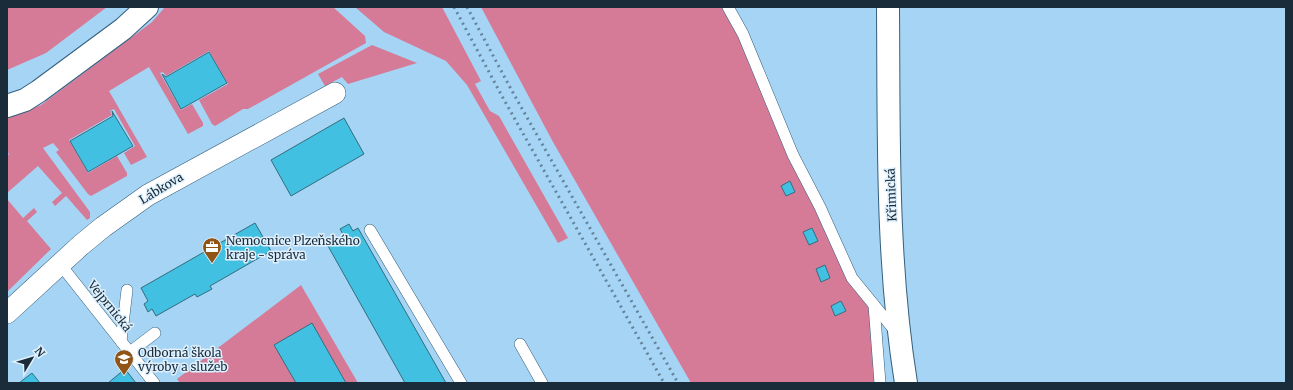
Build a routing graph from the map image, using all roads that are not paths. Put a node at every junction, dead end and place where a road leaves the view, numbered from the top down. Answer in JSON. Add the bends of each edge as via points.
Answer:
{"nodes":[{"id":1,"x":147,"y":7,"type":"edge"},
{"id":2,"x":728,"y":7,"type":"edge"},
{"id":3,"x":888,"y":7,"type":"edge"},
{"id":4,"x":334,"y":93,"type":"dead end"},
{"id":5,"x":7,"y":106,"type":"edge"},
{"id":6,"x":370,"y":230,"type":"dead end"},
{"id":7,"x":60,"y":264,"type":"junction"},
{"id":8,"x":127,"y":290,"type":"dead end"},
{"id":9,"x":874,"y":305,"type":"junction"},
{"id":10,"x":7,"y":312,"type":"edge"},
{"id":11,"x":155,"y":334,"type":"dead end"},
{"id":12,"x":899,"y":335,"type":"junction"},
{"id":13,"x":121,"y":341,"type":"junction"},
{"id":14,"x":520,"y":344,"type":"dead end"},
{"id":15,"x":130,"y":352,"type":"junction"},
{"id":16,"x":154,"y":383,"type":"edge"},
{"id":17,"x":461,"y":383,"type":"edge"},
{"id":18,"x":542,"y":383,"type":"edge"},
{"id":19,"x":880,"y":383,"type":"edge"},
{"id":20,"x":906,"y":383,"type":"edge"}],
"edges":[{"from":1,"to":5,"type":"main road","via":[[123,29],[39,91],[25,100]]},
{"from":2,"to":9,"type":"lane","via":[[743,34],[793,155],[852,278]]},
{"from":3,"to":12,"type":"main road","name":"Křimická","via":[[890,197]]},
{"from":4,"to":7,"type":"street","name":"Lábkova","via":[[148,195],[103,227]]},
{"from":6,"to":17,"type":"lane"},
{"from":7,"to":10,"type":"street","name":"Lábkova"},
{"from":7,"to":13,"type":"lane","name":"Vejprnická"},
{"from":8,"to":13,"type":"lane"},
{"from":9,"to":12,"type":"lane"},
{"from":9,"to":19,"type":"lane"},
{"from":11,"to":15,"type":"lane"},
{"from":12,"to":20,"type":"main road","name":"Křimická"},
{"from":13,"to":15,"type":"lane","name":"Vejprnická"},
{"from":14,"to":18,"type":"lane"},
{"from":15,"to":16,"type":"lane","name":"Vejprnická"}]}
